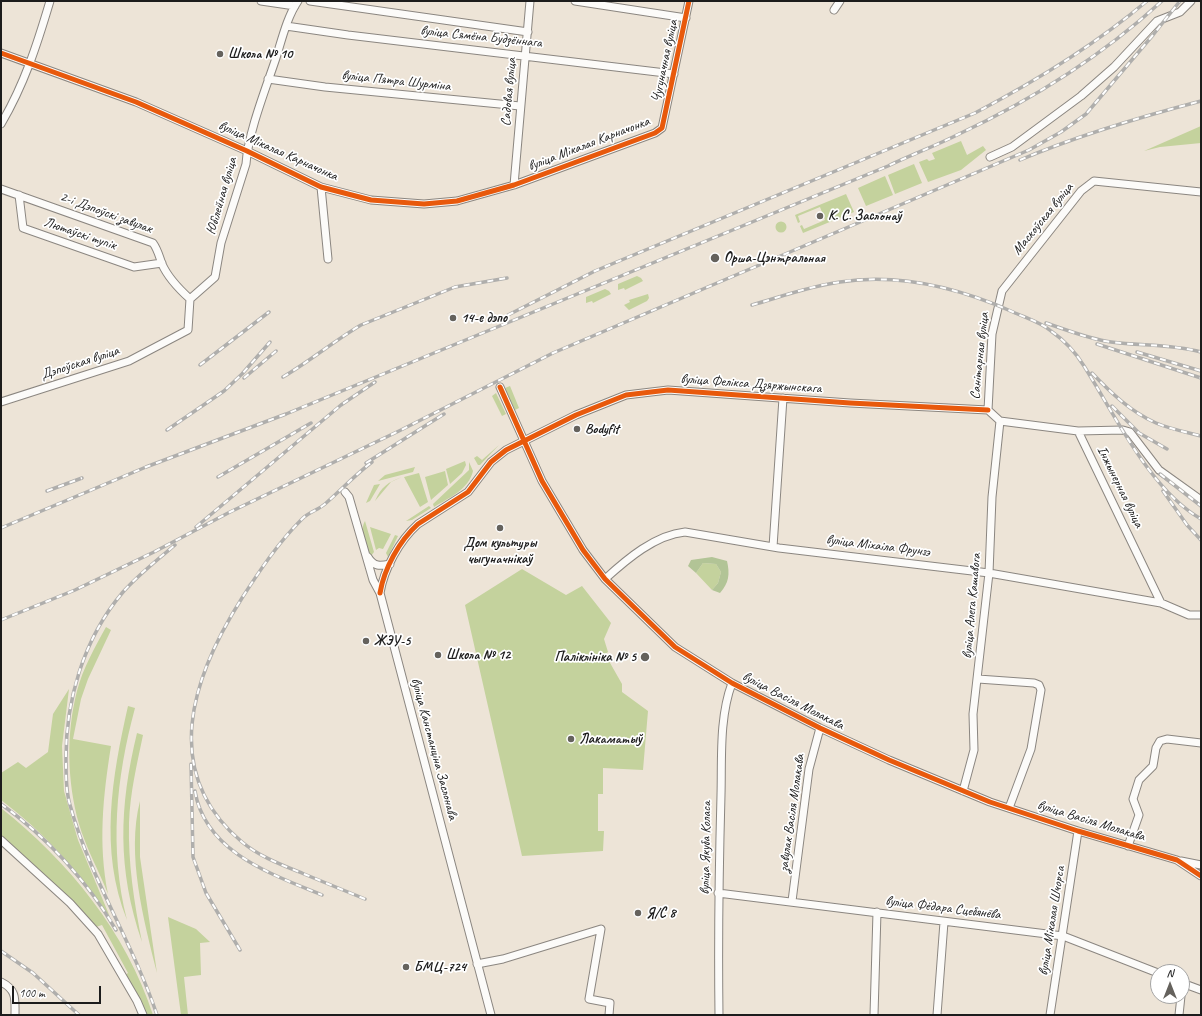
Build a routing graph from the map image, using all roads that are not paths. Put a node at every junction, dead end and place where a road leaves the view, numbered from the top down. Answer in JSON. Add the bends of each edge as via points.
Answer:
{"nodes":[{"id":1,"x":50,"y":1,"type":"edge"},
{"id":2,"x":261,"y":1,"type":"edge"},
{"id":3,"x":310,"y":1,"type":"edge"},
{"id":4,"x":530,"y":1,"type":"edge"},
{"id":5,"x":575,"y":1,"type":"edge"},
{"id":6,"x":689,"y":1,"type":"edge"},
{"id":7,"x":840,"y":1,"type":"edge"},
{"id":8,"x":1191,"y":1,"type":"edge"},
{"id":9,"x":297,"y":4,"type":"edge"},
{"id":10,"x":834,"y":10,"type":"dead end"},
{"id":11,"x":686,"y":18,"type":"junction"},
{"id":12,"x":286,"y":26,"type":"junction"},
{"id":13,"x":528,"y":32,"type":"junction"},
{"id":14,"x":1,"y":53,"type":"edge"},
{"id":15,"x":525,"y":55,"type":"junction"},
{"id":16,"x":31,"y":65,"type":"junction"},
{"id":17,"x":674,"y":74,"type":"junction"},
{"id":18,"x":268,"y":79,"type":"junction"},
{"id":19,"x":520,"y":106,"type":"junction"},
{"id":20,"x":1,"y":124,"type":"edge"},
{"id":21,"x":664,"y":125,"type":"joint"},
{"id":22,"x":247,"y":151,"type":"junction"},
{"id":23,"x":990,"y":157,"type":"dead end"},
{"id":24,"x":514,"y":185,"type":"junction"},
{"id":25,"x":321,"y":187,"type":"junction"},
{"id":26,"x":1,"y":189,"type":"edge"},
{"id":27,"x":1201,"y":192,"type":"edge"},
{"id":28,"x":19,"y":195,"type":"junction"},
{"id":29,"x":328,"y":258,"type":"dead end"},
{"id":30,"x":162,"y":263,"type":"junction"},
{"id":31,"x":190,"y":299,"type":"junction"},
{"id":32,"x":998,"y":306,"type":"joint"},
{"id":33,"x":500,"y":387,"type":"dead end"},
{"id":34,"x":783,"y":398,"type":"junction"},
{"id":35,"x":1,"y":402,"type":"edge"},
{"id":36,"x":988,"y":410,"type":"junction"},
{"id":37,"x":1000,"y":421,"type":"junction"},
{"id":38,"x":1078,"y":431,"type":"junction"},
{"id":39,"x":523,"y":440,"type":"junction"},
{"id":40,"x":345,"y":492,"type":"dead end"},
{"id":41,"x":1201,"y":500,"type":"edge"},
{"id":42,"x":773,"y":547,"type":"junction"},
{"id":43,"x":367,"y":555,"type":"junction"},
{"id":44,"x":390,"y":564,"type":"junction"},
{"id":45,"x":989,"y":572,"type":"junction"},
{"id":46,"x":605,"y":578,"type":"junction"},
{"id":47,"x":380,"y":593,"type":"junction"},
{"id":48,"x":1161,"y":603,"type":"junction"},
{"id":49,"x":1201,"y":615,"type":"edge"},
{"id":50,"x":978,"y":679,"type":"junction"},
{"id":51,"x":732,"y":683,"type":"junction"},
{"id":52,"x":820,"y":728,"type":"junction"},
{"id":53,"x":1201,"y":743,"type":"edge"},
{"id":54,"x":963,"y":791,"type":"junction"},
{"id":55,"x":1009,"y":808,"type":"junction"},
{"id":56,"x":1078,"y":831,"type":"junction"},
{"id":57,"x":1,"y":840,"type":"edge"},
{"id":58,"x":1128,"y":846,"type":"junction"},
{"id":59,"x":1177,"y":860,"type":"junction"},
{"id":60,"x":1201,"y":865,"type":"edge"},
{"id":61,"x":1201,"y":876,"type":"edge"},
{"id":62,"x":718,"y":893,"type":"junction"},
{"id":63,"x":792,"y":901,"type":"junction"},
{"id":64,"x":877,"y":912,"type":"junction"},
{"id":65,"x":944,"y":922,"type":"junction"},
{"id":66,"x":1063,"y":936,"type":"junction"},
{"id":67,"x":477,"y":964,"type":"junction"},
{"id":68,"x":1150,"y":971,"type":"edge"},
{"id":69,"x":1,"y":982,"type":"edge"},
{"id":70,"x":1190,"y":986,"type":"edge"},
{"id":71,"x":1201,"y":990,"type":"edge"},
{"id":72,"x":1181,"y":1004,"type":"edge"},
{"id":73,"x":15,"y":1015,"type":"edge"},
{"id":74,"x":143,"y":1015,"type":"edge"},
{"id":75,"x":491,"y":1015,"type":"edge"},
{"id":76,"x":609,"y":1015,"type":"edge"},
{"id":77,"x":719,"y":1015,"type":"edge"},
{"id":78,"x":874,"y":1015,"type":"edge"},
{"id":79,"x":937,"y":1015,"type":"edge"},
{"id":80,"x":1050,"y":1015,"type":"edge"},
{"id":81,"x":1179,"y":1015,"type":"edge"}],
"edges":[{"from":1,"to":16,"type":"street"},
{"from":2,"to":9,"type":"street"},
{"from":3,"to":13,"type":"street"},
{"from":4,"to":13,"type":"street","name":"Садовая вуліца"},
{"from":5,"to":11,"type":"street"},
{"from":6,"to":11,"type":"street","name":"Чугуначная вуліца"},
{"from":7,"to":10,"type":"street"},
{"from":8,"to":23,"type":"street","via":[[1180,12],[1157,21],[1114,67],[1081,96],[1012,146]]},
{"from":9,"to":12,"type":"street","name":"Юбілейная вуліца"},
{"from":11,"to":17,"type":"street","name":"Чугуначная вуліца"},
{"from":12,"to":15,"type":"street","name":"вуліца Сямёна Будзённага"},
{"from":12,"to":18,"type":"street","name":"Юбілейная вуліца"},
{"from":13,"to":15,"type":"street","name":"Садовая вуліца"},
{"from":14,"to":16,"type":"street","name":"вуліца Мікалая Карначонка"},
{"from":15,"to":17,"type":"street","name":"вуліца Сямёна Будзённага"},
{"from":15,"to":19,"type":"street","name":"Садовая вуліца"},
{"from":16,"to":20,"type":"street"},
{"from":16,"to":22,"type":"street","name":"вуліца Мікалая Карначонка","via":[[136,102]]},
{"from":17,"to":21,"type":"street","name":"Чугуначная вуліца"},
{"from":18,"to":19,"type":"street","name":"вуліца Пятра Шурміна"},
{"from":18,"to":22,"type":"street","name":"Юбілейная вуліца"},
{"from":19,"to":24,"type":"street","name":"Садовая вуліца"},
{"from":21,"to":24,"type":"street","name":"вуліца Мікалая Карначонка","via":[[656,133]]},
{"from":22,"to":25,"type":"street","name":"вуліца Мікалая Карначонка"},
{"from":22,"to":31,"type":"street","name":"Юбілейная вуліца","via":[[246,164],[221,243],[215,277]]},
{"from":24,"to":25,"type":"street","name":"вуліца Мікалая Карначонка","via":[[458,201],[424,204],[370,200]]},
{"from":25,"to":29,"type":"street"},
{"from":26,"to":28,"type":"street","name":"2-і Дэпоўскі завулак"},
{"from":27,"to":32,"type":"street","name":"Маскоўская вуліца","via":[[1094,181],[1081,191],[1018,270],[1002,291]]},
{"from":28,"to":30,"type":"street","name":"2-і Дэпоўскі завулак","via":[[153,243]]},
{"from":28,"to":30,"type":"street","name":"Лютаўскі тупік","via":[[22,228],[134,267]]},
{"from":30,"to":31,"type":"street","name":"2-і Дэпоўскі завулак","via":[[175,284]]},
{"from":31,"to":35,"type":"street","name":"Дэпоўская вуліца","via":[[188,330],[165,343],[130,361]]},
{"from":32,"to":36,"type":"street","name":"Санітарная вуліца","via":[[992,334]]},
{"from":33,"to":39,"type":"street","name":"вуліца Васіля Молакава"},
{"from":34,"to":36,"type":"street","name":"вуліца Фелікса Дзяржынскага"},
{"from":34,"to":39,"type":"street","name":"вуліца Фелікса Дзяржынскага","via":[[668,390],[626,395]]},
{"from":34,"to":42,"type":"street"},
{"from":36,"to":37,"type":"street"},
{"from":37,"to":38,"type":"street"},
{"from":37,"to":45,"type":"street","name":"вуліца Алега Кашавога","via":[[992,498]]},
{"from":38,"to":41,"type":"street","via":[[1130,432],[1159,470]]},
{"from":38,"to":48,"type":"street","name":"Інжынерная вуліца"},
{"from":39,"to":44,"type":"street","name":"вуліца Фелікса Дзяржынскага","via":[[496,457],[468,492],[410,531]]},
{"from":39,"to":46,"type":"street","name":"вуліца Васіля Молакава","via":[[566,524]]},
{"from":40,"to":43,"type":"street","name":"вуліца Канстанціна Заслонава","via":[[349,497]]},
{"from":42,"to":45,"type":"street","name":"вуліца Міхаіла Фрунзэ"},
{"from":42,"to":46,"type":"street","name":"вуліца Міхаіла Фрунзэ","via":[[696,534],[674,533],[646,547]]},
{"from":43,"to":44,"type":"street","via":[[374,565],[382,567]]},
{"from":43,"to":47,"type":"street","name":"вуліца Канстанціна Заслонава","via":[[373,580]]},
{"from":44,"to":47,"type":"street","name":"вуліца Фелікса Дзяржынскага"},
{"from":45,"to":48,"type":"street","name":"вуліца Міхаіла Фрунзэ"},
{"from":45,"to":50,"type":"street","name":"вуліца Алега Кашавога"},
{"from":46,"to":51,"type":"street","name":"вуліца Васіля Молакава","via":[[675,646]]},
{"from":47,"to":67,"type":"street","name":"вуліца Канстанціна Заслонава"},
{"from":48,"to":49,"type":"street","via":[[1189,616]]},
{"from":50,"to":54,"type":"street","name":"вуліца Алега Кашавога","via":[[974,750]]},
{"from":50,"to":55,"type":"street","via":[[1034,683],[1039,685],[1041,690],[1031,749]]},
{"from":51,"to":52,"type":"street","name":"вуліца Васіля Молакава"},
{"from":51,"to":62,"type":"street","name":"вуліца Якуба Коласа","via":[[724,711]]},
{"from":52,"to":54,"type":"street","name":"вуліца Васіля Молакава"},
{"from":52,"to":63,"type":"street","name":"завулак Васіля Молакава","via":[[809,769]]},
{"from":53,"to":58,"type":"street","via":[[1167,739],[1160,741],[1153,766],[1139,780],[1133,799],[1138,815]]},
{"from":54,"to":55,"type":"street","name":"вуліца Васіля Молакава"},
{"from":55,"to":56,"type":"street","name":"вуліца Васіля Молакава"},
{"from":56,"to":58,"type":"street","name":"вуліца Васіля Молакава"},
{"from":56,"to":66,"type":"street","name":"вуліца Мікалая Шчорса"},
{"from":57,"to":74,"type":"street","via":[[70,903],[98,934]]},
{"from":58,"to":59,"type":"street","name":"вуліца Васіля Молакава"},
{"from":59,"to":60,"type":"street"},
{"from":59,"to":61,"type":"street","name":"вуліца Васіля Молакава"},
{"from":62,"to":63,"type":"street","name":"вуліца Фёдара Сцебянёва"},
{"from":62,"to":77,"type":"street","name":"вуліца Якуба Коласа"},
{"from":63,"to":64,"type":"street","name":"вуліца Фёдара Сцебянёва"},
{"from":64,"to":65,"type":"street","name":"вуліца Фёдара Сцебянёва"},
{"from":64,"to":78,"type":"street"},
{"from":65,"to":66,"type":"street","name":"вуліца Фёдара Сцебянёва"},
{"from":65,"to":79,"type":"street"},
{"from":66,"to":68,"type":"street","name":"вуліца Фёдара Сцебянёва"},
{"from":66,"to":80,"type":"street","name":"вуліца Мікалая Шчорса"},
{"from":67,"to":75,"type":"street","name":"вуліца Канстанціна Заслонава"},
{"from":67,"to":76,"type":"street","via":[[503,959],[601,929],[589,1000],[610,1004]]},
{"from":69,"to":73,"type":"street","via":[[13,991]]},
{"from":70,"to":71,"type":"street"},
{"from":72,"to":81,"type":"street"}]}
